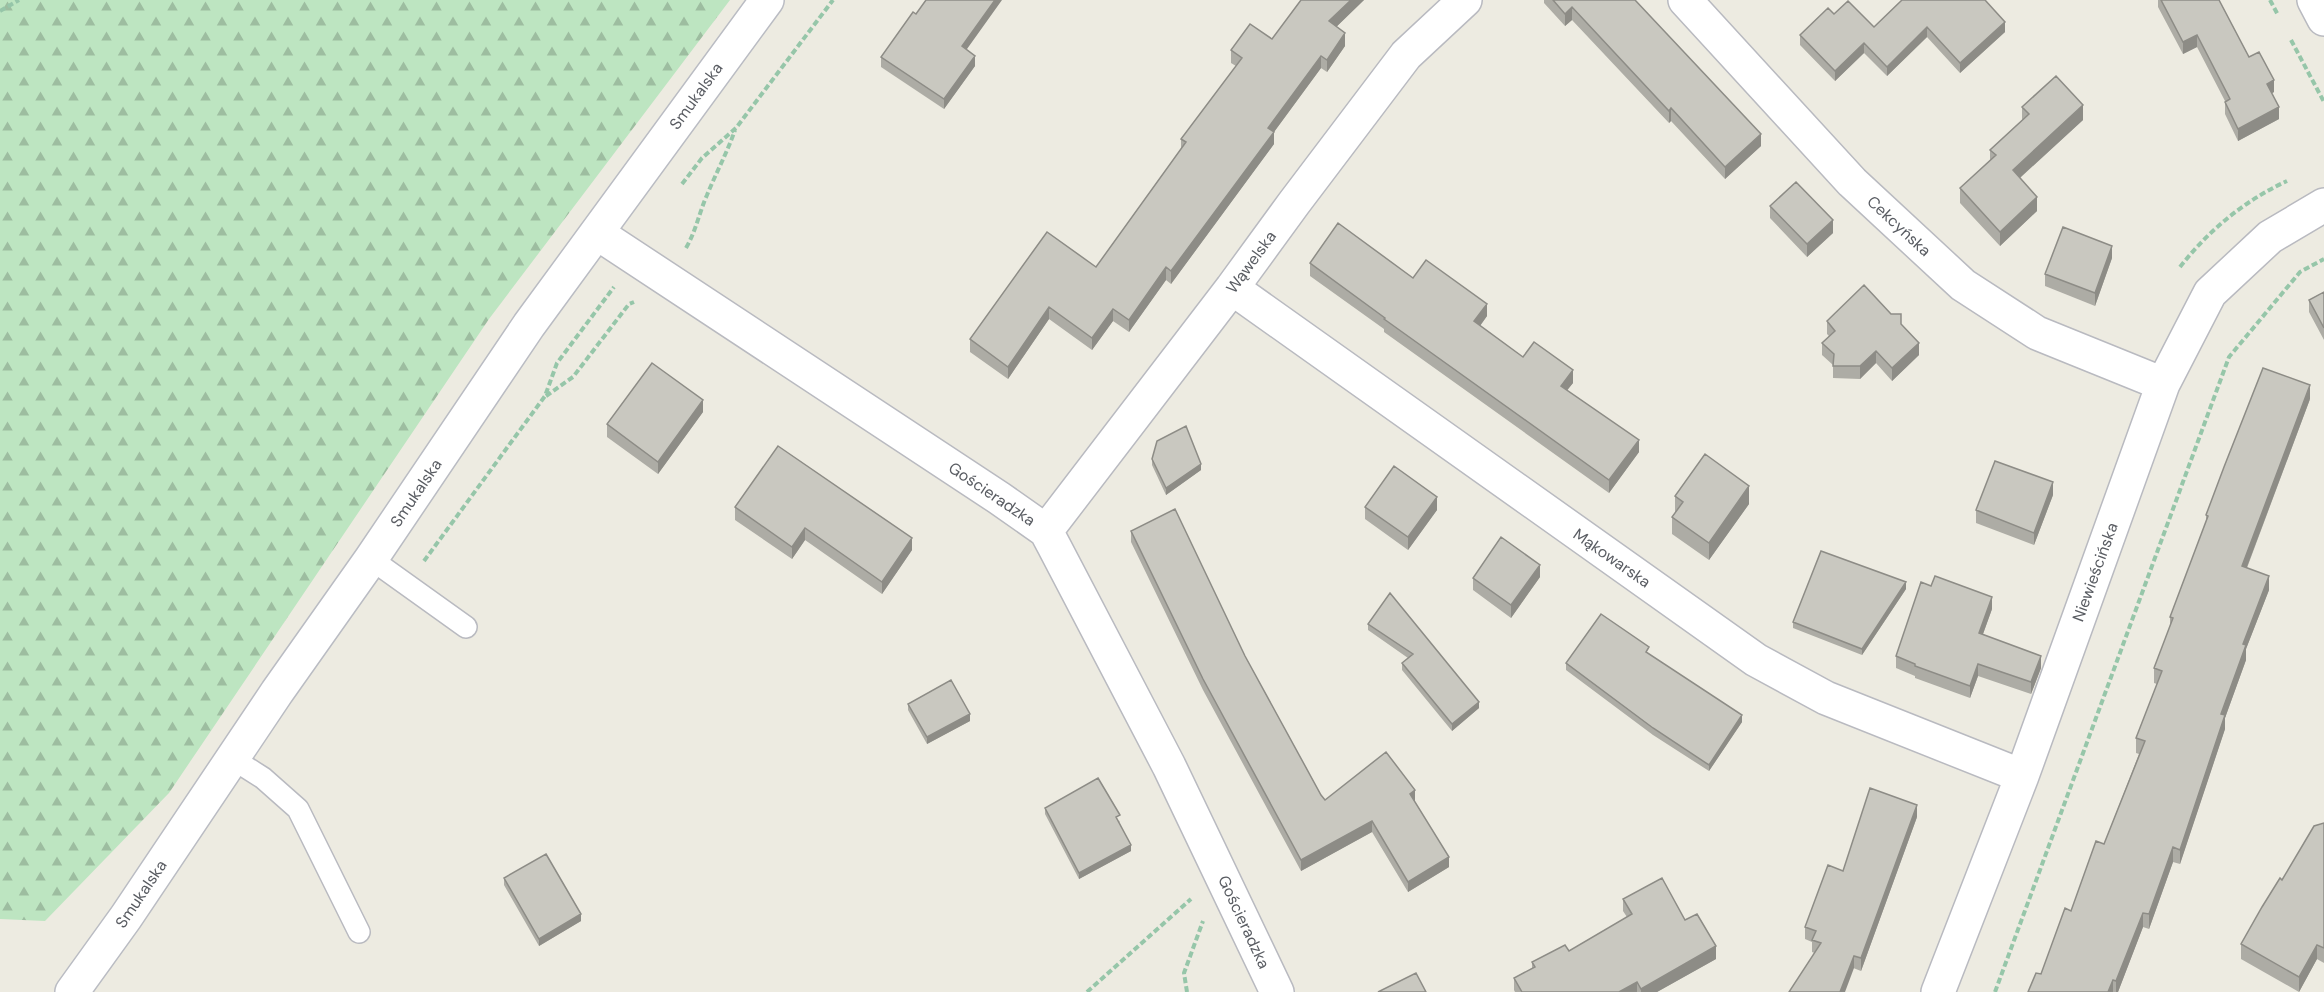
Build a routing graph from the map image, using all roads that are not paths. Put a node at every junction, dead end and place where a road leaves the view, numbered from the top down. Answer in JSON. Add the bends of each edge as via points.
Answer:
{"nodes":[{"id":1,"x":767,"y":0,"type":"edge"},
{"id":2,"x":1465,"y":0,"type":"edge"},
{"id":3,"x":1685,"y":0,"type":"edge"},
{"id":4,"x":2314,"y":0,"type":"edge"},
{"id":5,"x":2324,"y":20,"type":"edge"},
{"id":6,"x":2324,"y":205,"type":"edge"},
{"id":7,"x":597,"y":233,"type":"junction"},
{"id":8,"x":1232,"y":288,"type":"junction"},
{"id":9,"x":2163,"y":384,"type":"junction"},
{"id":10,"x":1046,"y":531,"type":"junction"},
{"id":11,"x":371,"y":559,"type":"junction"},
{"id":12,"x":466,"y":627,"type":"dead end"},
{"id":13,"x":233,"y":759,"type":"junction"},
{"id":14,"x":2022,"y":776,"type":"junction"},
{"id":15,"x":358,"y":932,"type":"dead end"},
{"id":16,"x":72,"y":992,"type":"edge"},
{"id":17,"x":1277,"y":992,"type":"edge"},
{"id":18,"x":1938,"y":992,"type":"edge"}],
"edges":[{"from":1,"to":7,"type":"street","name":"Smukalska"},
{"from":2,"to":8,"type":"street","name":"Wąwelska","via":[[1406,55]]},
{"from":3,"to":9,"type":"street","name":"Cekcyńska","via":[[1852,182],[1963,285],[2037,333]]},
{"from":4,"to":5,"type":"street"},
{"from":6,"to":9,"type":"street","name":"Niewieścińska","via":[[2270,237],[2210,293]]},
{"from":7,"to":10,"type":"street","name":"Gościeradzka"},
{"from":7,"to":11,"type":"street","name":"Smukalska","via":[[529,325]]},
{"from":8,"to":10,"type":"street","name":"Wąwelska"},
{"from":8,"to":14,"type":"street","name":"Mąkowarska","via":[[1756,660],[1826,698]]},
{"from":9,"to":14,"type":"street","name":"Niewieścińska"},
{"from":10,"to":17,"type":"street","name":"Gościeradzka","via":[[1169,765]]},
{"from":11,"to":12,"type":"lane"},
{"from":11,"to":13,"type":"street","name":"Smukalska"},
{"from":13,"to":15,"type":"lane","via":[[263,778],[298,809]]},
{"from":13,"to":16,"type":"street","name":"Smukalska"},
{"from":14,"to":18,"type":"street","name":"Niewieścińska"}]}
